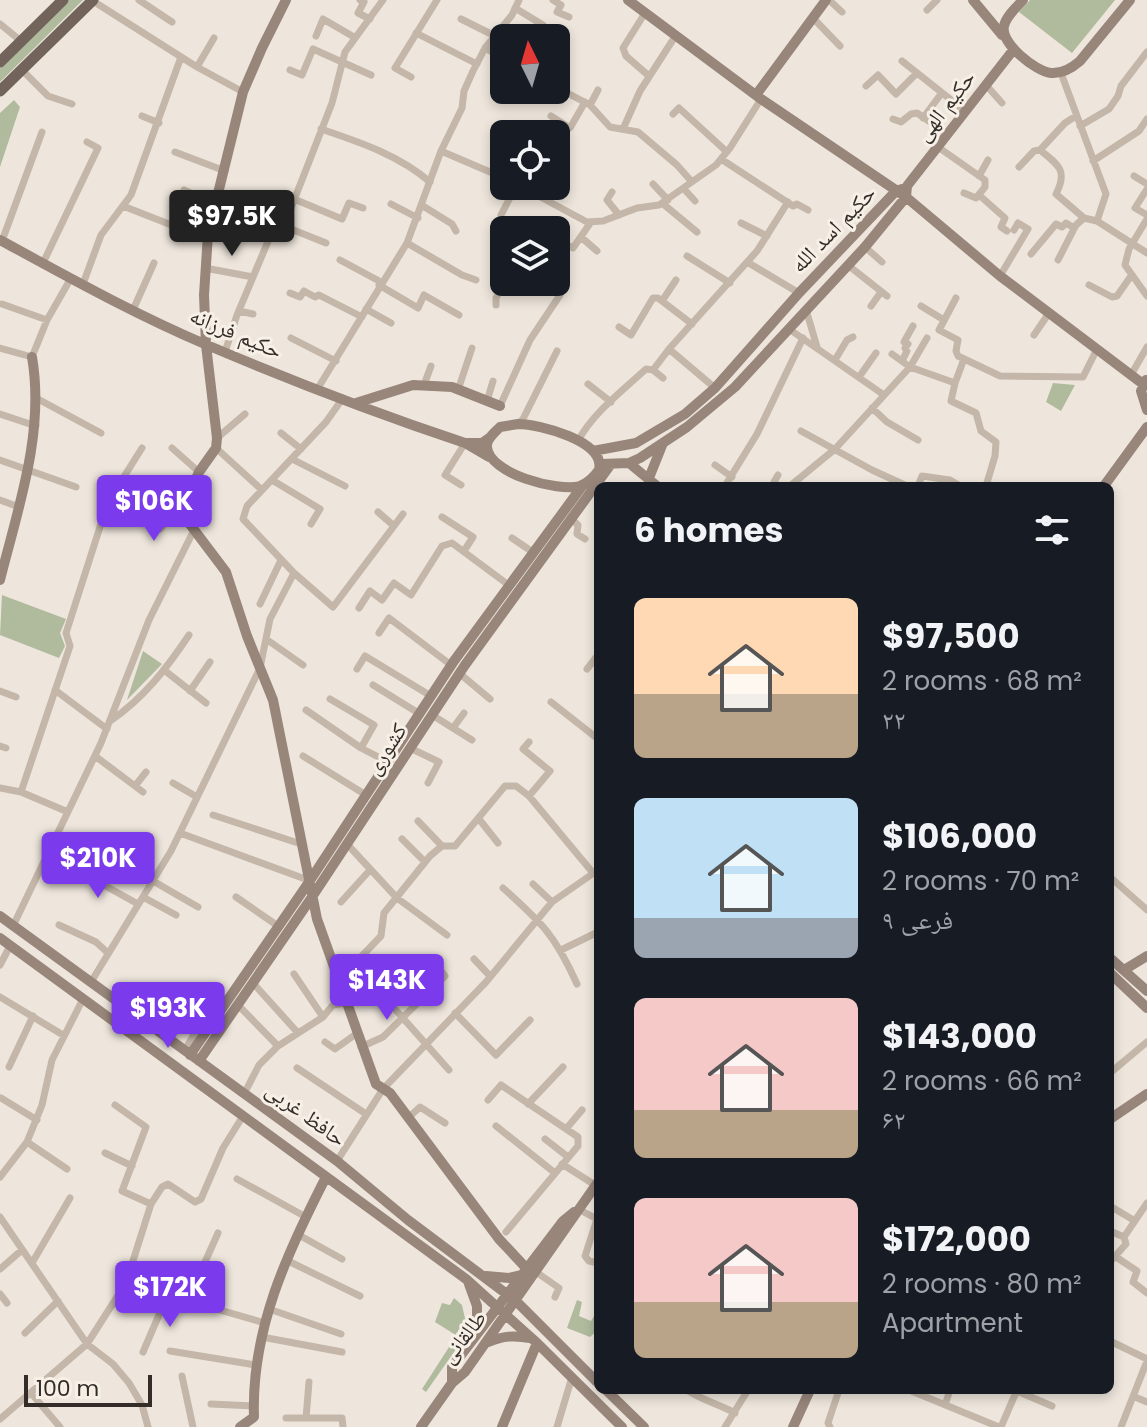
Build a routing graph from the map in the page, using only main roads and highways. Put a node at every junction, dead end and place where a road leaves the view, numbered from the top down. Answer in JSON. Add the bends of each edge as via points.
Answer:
{"nodes":[{"id":1,"x":63,"y":0,"type":"edge"},
{"id":2,"x":93,"y":0,"type":"edge"},
{"id":3,"x":286,"y":0,"type":"edge"},
{"id":4,"x":628,"y":0,"type":"edge"},
{"id":5,"x":827,"y":0,"type":"edge"},
{"id":6,"x":973,"y":0,"type":"edge"},
{"id":7,"x":1023,"y":0,"type":"edge"},
{"id":8,"x":1130,"y":0,"type":"edge"},
{"id":9,"x":1004,"y":37,"type":"junction"},
{"id":10,"x":1014,"y":49,"type":"junction"},
{"id":11,"x":0,"y":62,"type":"edge"},
{"id":12,"x":0,"y":91,"type":"edge"},
{"id":13,"x":759,"y":97,"type":"junction"},
{"id":14,"x":903,"y":192,"type":"junction"},
{"id":15,"x":860,"y":231,"type":"junction"},
{"id":16,"x":1,"y":241,"type":"edge"},
{"id":17,"x":868,"y":244,"type":"junction"},
{"id":18,"x":206,"y":345,"type":"junction"},
{"id":19,"x":32,"y":357,"type":"road end"},
{"id":20,"x":1145,"y":381,"type":"edge"},
{"id":21,"x":355,"y":403,"type":"junction"},
{"id":22,"x":500,"y":406,"type":"road end"},
{"id":23,"x":1147,"y":410,"type":"edge"},
{"id":24,"x":1147,"y":427,"type":"edge"},
{"id":25,"x":489,"y":438,"type":"junction"},
{"id":26,"x":465,"y":443,"type":"junction"},
{"id":27,"x":663,"y":443,"type":"junction"},
{"id":28,"x":593,"y":451,"type":"junction"},
{"id":29,"x":492,"y":459,"type":"junction"},
{"id":30,"x":629,"y":463,"type":"junction"},
{"id":31,"x":606,"y":464,"type":"junction"},
{"id":32,"x":595,"y":482,"type":"edge"},
{"id":33,"x":653,"y":482,"type":"edge"},
{"id":34,"x":1107,"y":482,"type":"edge"},
{"id":35,"x":594,"y":483,"type":"edge"},
{"id":36,"x":583,"y":485,"type":"junction"},
{"id":37,"x":0,"y":580,"type":"edge"},
{"id":38,"x":455,"y":669,"type":"junction"},
{"id":39,"x":308,"y":881,"type":"junction"},
{"id":40,"x":312,"y":897,"type":"junction"},
{"id":41,"x":0,"y":916,"type":"edge"},
{"id":42,"x":0,"y":938,"type":"edge"},
{"id":43,"x":1147,"y":956,"type":"edge"},
{"id":44,"x":1114,"y":961,"type":"edge"},
{"id":45,"x":1124,"y":970,"type":"junction"},
{"id":46,"x":1114,"y":977,"type":"edge"},
{"id":47,"x":1147,"y":991,"type":"edge"},
{"id":48,"x":1147,"y":1008,"type":"edge"},
{"id":49,"x":156,"y":1029,"type":"junction"},
{"id":50,"x":145,"y":1044,"type":"junction"},
{"id":51,"x":188,"y":1053,"type":"junction"},
{"id":52,"x":164,"y":1058,"type":"junction"},
{"id":53,"x":1147,"y":1094,"type":"edge"},
{"id":54,"x":1114,"y":1116,"type":"edge"},
{"id":55,"x":326,"y":1177,"type":"junction"},
{"id":56,"x":594,"y":1188,"type":"edge"},
{"id":57,"x":408,"y":1220,"type":"junction"},
{"id":58,"x":402,"y":1231,"type":"junction"},
{"id":59,"x":529,"y":1272,"type":"junction"},
{"id":60,"x":481,"y":1275,"type":"junction"},
{"id":61,"x":466,"y":1279,"type":"junction"},
{"id":62,"x":526,"y":1286,"type":"junction"},
{"id":63,"x":506,"y":1294,"type":"junction"},
{"id":64,"x":516,"y":1301,"type":"junction"},
{"id":65,"x":501,"y":1311,"type":"junction"},
{"id":66,"x":533,"y":1319,"type":"junction"},
{"id":67,"x":476,"y":1335,"type":"junction"},
{"id":68,"x":534,"y":1340,"type":"junction"},
{"id":69,"x":486,"y":1343,"type":"junction"},
{"id":70,"x":594,"y":1379,"type":"edge"},
{"id":71,"x":452,"y":1383,"type":"junction"},
{"id":72,"x":610,"y":1394,"type":"edge"},
{"id":73,"x":808,"y":1394,"type":"edge"},
{"id":74,"x":254,"y":1416,"type":"edge"},
{"id":75,"x":240,"y":1427,"type":"edge"},
{"id":76,"x":421,"y":1427,"type":"edge"},
{"id":77,"x":502,"y":1427,"type":"edge"},
{"id":78,"x":622,"y":1427,"type":"edge"},
{"id":79,"x":644,"y":1427,"type":"edge"},
{"id":80,"x":793,"y":1427,"type":"edge"}],
"edges":[{"from":1,"to":11,"type":"main road"},
{"from":2,"to":12,"type":"main road"},
{"from":3,"to":18,"type":"main road","via":[[243,92],[207,239]]},
{"from":4,"to":13,"type":"main road"},
{"from":5,"to":13,"type":"main road"},
{"from":6,"to":9,"type":"main road"},
{"from":7,"to":9,"type":"main road","via":[[1007,19]]},
{"from":8,"to":10,"type":"main road","via":[[1080,61],[1061,73],[1041,71]]},
{"from":9,"to":10,"type":"main road"},
{"from":10,"to":14,"type":"main road","name":"حکیم الهی"},
{"from":13,"to":14,"type":"main road"},
{"from":14,"to":15,"type":"main road","name":"حکیم اسد الله"},
{"from":14,"to":17,"type":"main road","name":"حکیم اسد الله"},
{"from":14,"to":20,"type":"main road","via":[[1000,276]]},
{"from":15,"to":17,"type":"main road"},
{"from":15,"to":28,"type":"main road","name":"حکیم اسد الله","via":[[685,414],[636,443]]},
{"from":16,"to":18,"type":"main road","name":"حکیم فرزانه"},
{"from":17,"to":27,"type":"main road","name":"حکیم اسد الله","via":[[735,387]]},
{"from":18,"to":21,"type":"main road","name":"حکیم فرزانه"},
{"from":18,"to":39,"type":"main road","via":[[217,443],[188,496],[188,517],[226,572],[273,700]]},
{"from":19,"to":37,"type":"main road","via":[[36,426]]},
{"from":20,"to":23,"type":"main road","via":[[1142,399]]},
{"from":21,"to":22,"type":"main road","via":[[424,385],[458,390]]},
{"from":21,"to":26,"type":"main road","name":"حکیم فرزانه"},
{"from":24,"to":34,"type":"main road"},
{"from":25,"to":26,"type":"main road"},
{"from":25,"to":28,"type":"main road","via":[[500,427],[532,424]]},
{"from":25,"to":29,"type":"main road"},
{"from":26,"to":29,"type":"main road","name":"حکیم فرزانه"},
{"from":27,"to":30,"type":"main road","name":"حکیم اسد الله"},
{"from":27,"to":33,"type":"main road"},
{"from":28,"to":31,"type":"main road"},
{"from":29,"to":36,"type":"main road","name":"حکیم فرزانه","via":[[542,484]]},
{"from":30,"to":31,"type":"main road"},
{"from":30,"to":33,"type":"main road"},
{"from":31,"to":32,"type":"main road","name":"کشوری"},
{"from":31,"to":36,"type":"main road","name":"کشوری"},
{"from":35,"to":38,"type":"main road","name":"کشوری"},
{"from":36,"to":38,"type":"main road","name":"کشوری"},
{"from":38,"to":39,"type":"main road","name":"کشوری","via":[[431,696]]},
{"from":38,"to":40,"type":"main road","name":"کشوری","via":[[432,715]]},
{"from":39,"to":40,"type":"main road"},
{"from":39,"to":51,"type":"main road","name":"کشوری"},
{"from":40,"to":51,"type":"main road","name":"کشوری","via":[[238,1005]]},
{"from":40,"to":59,"type":"main road","via":[[376,1084],[390,1093]]},
{"from":41,"to":49,"type":"main road","name":"حافظ غربی"},
{"from":42,"to":50,"type":"main road","name":"حافظ غربی"},
{"from":43,"to":45,"type":"main road"},
{"from":44,"to":45,"type":"main road"},
{"from":45,"to":47,"type":"main road"},
{"from":46,"to":48,"type":"main road"},
{"from":49,"to":50,"type":"main road","via":[[155,1038]]},
{"from":49,"to":51,"type":"main road","name":"حافظ غربی"},
{"from":50,"to":52,"type":"main road","name":"حافظ غربی"},
{"from":51,"to":52,"type":"main road","via":[[166,1049]]},
{"from":51,"to":57,"type":"main road","name":"حافظ غربی","via":[[337,1161]]},
{"from":52,"to":55,"type":"main road","name":"حافظ غربی"},
{"from":53,"to":54,"type":"main road"},
{"from":55,"to":58,"type":"main road","name":"حافظ غربی"},
{"from":55,"to":74,"type":"main road","via":[[297,1234],[269,1309],[256,1365]]},
{"from":56,"to":59,"type":"main road","via":[[563,1221]]},
{"from":57,"to":58,"type":"main road","via":[[413,1232]]},
{"from":57,"to":60,"type":"main road","name":"حافظ غربی"},
{"from":58,"to":61,"type":"main road","name":"حافظ غربی"},
{"from":59,"to":60,"type":"main road","via":[[509,1278]]},
{"from":59,"to":62,"type":"main road"},
{"from":59,"to":63,"type":"main road"},
{"from":60,"to":63,"type":"main road","name":"حافظ غربی"},
{"from":61,"to":65,"type":"main road","name":"حافظ غربی"},
{"from":61,"to":67,"type":"main road","via":[[477,1306]]},
{"from":62,"to":64,"type":"main road"},
{"from":62,"to":66,"type":"main road"},
{"from":63,"to":64,"type":"main road","name":"حافظ غربی"},
{"from":63,"to":65,"type":"main road"},
{"from":64,"to":65,"type":"main road"},
{"from":64,"to":66,"type":"main road","name":"حافظ غربی"},
{"from":65,"to":67,"type":"main road","name":"طالقانی"},
{"from":65,"to":68,"type":"main road","name":"حافظ غربی"},
{"from":65,"to":69,"type":"main road","name":"طالقانی"},
{"from":66,"to":70,"type":"main road","name":"حافظ غربی"},
{"from":67,"to":71,"type":"main road","name":"طالقانی","via":[[452,1367]]},
{"from":68,"to":69,"type":"main road","via":[[516,1335]]},
{"from":68,"to":77,"type":"main road"},
{"from":68,"to":78,"type":"main road","name":"حافظ غربی"},
{"from":69,"to":71,"type":"main road","name":"طالقانی"},
{"from":71,"to":76,"type":"main road","name":"طالقانی"},
{"from":72,"to":79,"type":"main road"},
{"from":73,"to":80,"type":"main road"},
{"from":74,"to":75,"type":"main road"}]}
